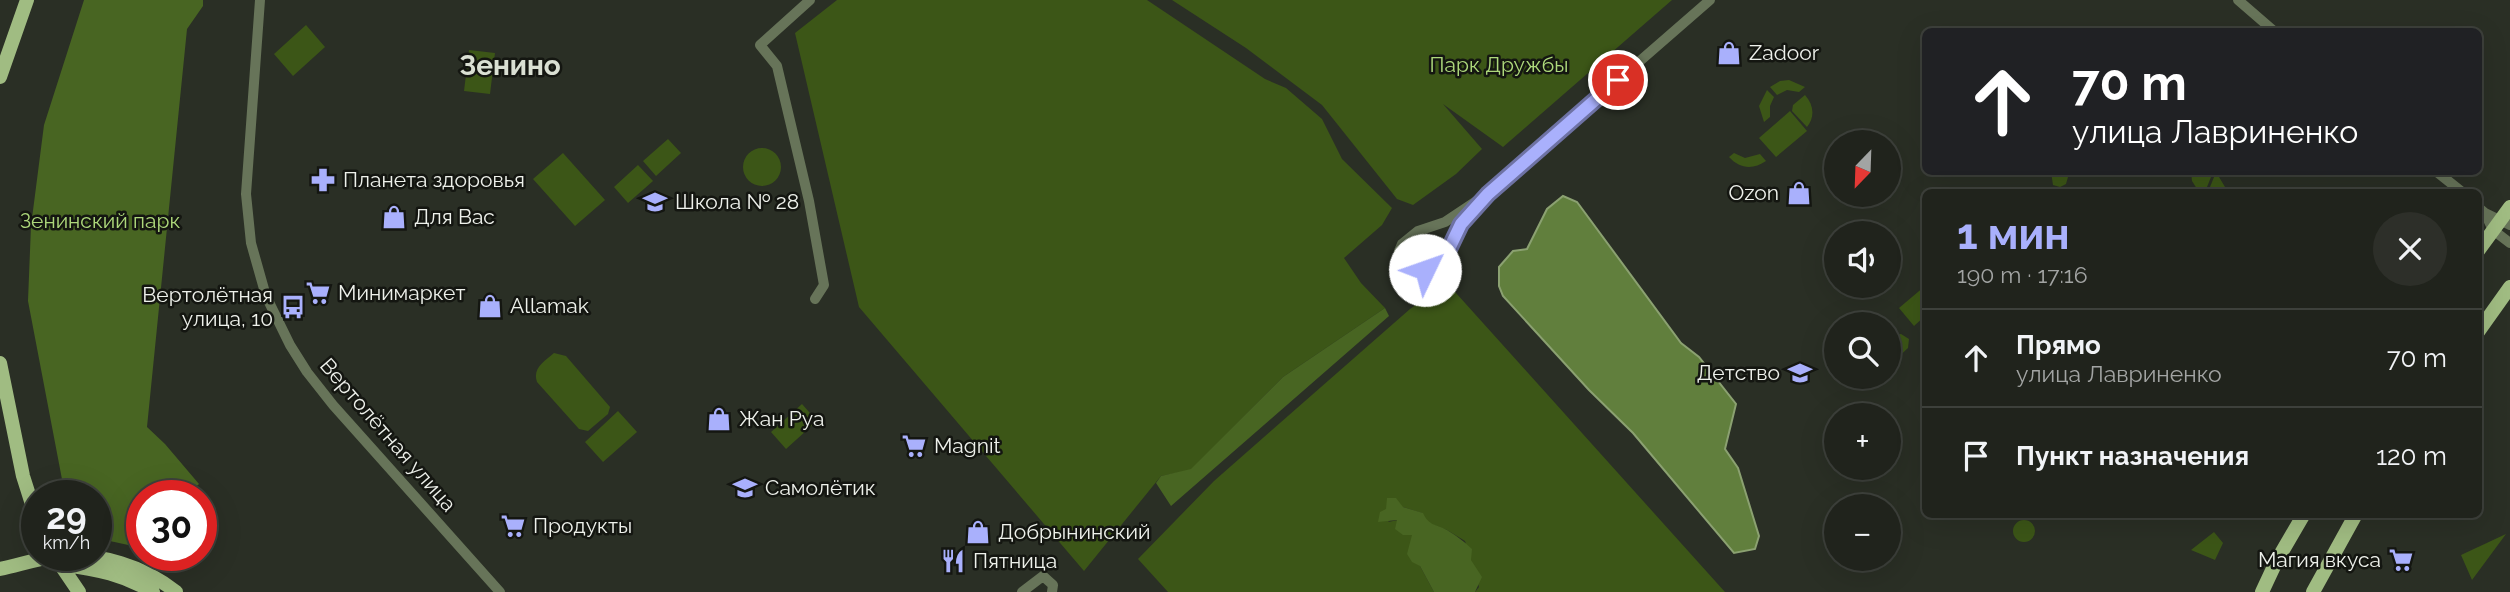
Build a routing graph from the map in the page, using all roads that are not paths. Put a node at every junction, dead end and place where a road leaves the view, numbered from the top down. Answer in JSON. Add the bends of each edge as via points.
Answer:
{"nodes":[{"id":1,"x":27,"y":0,"type":"edge"},
{"id":2,"x":260,"y":0,"type":"edge"},
{"id":3,"x":810,"y":0,"type":"edge"},
{"id":4,"x":1710,"y":0,"type":"edge"},
{"id":5,"x":2238,"y":0,"type":"edge"},
{"id":6,"x":2270,"y":28,"type":"edge"},
{"id":7,"x":0,"y":77,"type":"edge"},
{"id":8,"x":2441,"y":175,"type":"edge"},
{"id":9,"x":2458,"y":189,"type":"edge"},
{"id":10,"x":1488,"y":194,"type":"junction"},
{"id":11,"x":2482,"y":210,"type":"edge"},
{"id":12,"x":2504,"y":220,"type":"edge"},
{"id":13,"x":2510,"y":243,"type":"edge"},
{"id":14,"x":2482,"y":246,"type":"edge"},
{"id":15,"x":2510,"y":287,"type":"edge"},
{"id":16,"x":815,"y":299,"type":"dead end"},
{"id":17,"x":2482,"y":326,"type":"edge"},
{"id":18,"x":0,"y":363,"type":"edge"},
{"id":19,"x":24,"y":480,"type":"edge"},
{"id":20,"x":2302,"y":518,"type":"edge"},
{"id":21,"x":2354,"y":518,"type":"edge"},
{"id":22,"x":0,"y":571,"type":"edge"},
{"id":23,"x":64,"y":571,"type":"edge"},
{"id":24,"x":79,"y":592,"type":"edge"},
{"id":25,"x":153,"y":592,"type":"edge"},
{"id":26,"x":176,"y":592,"type":"edge"},
{"id":27,"x":500,"y":592,"type":"edge"},
{"id":28,"x":1022,"y":592,"type":"edge"},
{"id":29,"x":1052,"y":592,"type":"edge"},
{"id":30,"x":2262,"y":592,"type":"edge"},
{"id":31,"x":2313,"y":592,"type":"edge"}],
"edges":[{"from":1,"to":7,"type":"main road"},
{"from":2,"to":27,"type":"street","name":"Вертолётная улица","via":[[246,194],[251,243],[266,296],[290,345],[333,405]]},
{"from":3,"to":16,"type":"street","via":[[760,45],[777,66],[809,201],[824,285]]},
{"from":4,"to":10,"type":"street"},
{"from":5,"to":6,"type":"street"},
{"from":8,"to":9,"type":"street"},
{"from":10,"to":10,"type":"street","via":[[1445,222],[1418,231],[1402,244],[1400,258],[1413,272],[1425,270],[1449,249],[1461,224]]},
{"from":11,"to":12,"type":"street"},
{"from":12,"to":13,"type":"street"},
{"from":12,"to":14,"type":"main road"},
{"from":15,"to":17,"type":"main road"},
{"from":18,"to":19,"type":"main road"},
{"from":20,"to":30,"type":"main road"},
{"from":21,"to":31,"type":"main road"},
{"from":22,"to":25,"type":"main road","via":[[64,565],[100,569]]},
{"from":22,"to":26,"type":"main road","via":[[60,556],[102,558],[135,568]]},
{"from":23,"to":24,"type":"main road"},
{"from":28,"to":29,"type":"street","via":[[1043,576],[1053,585]]}]}
